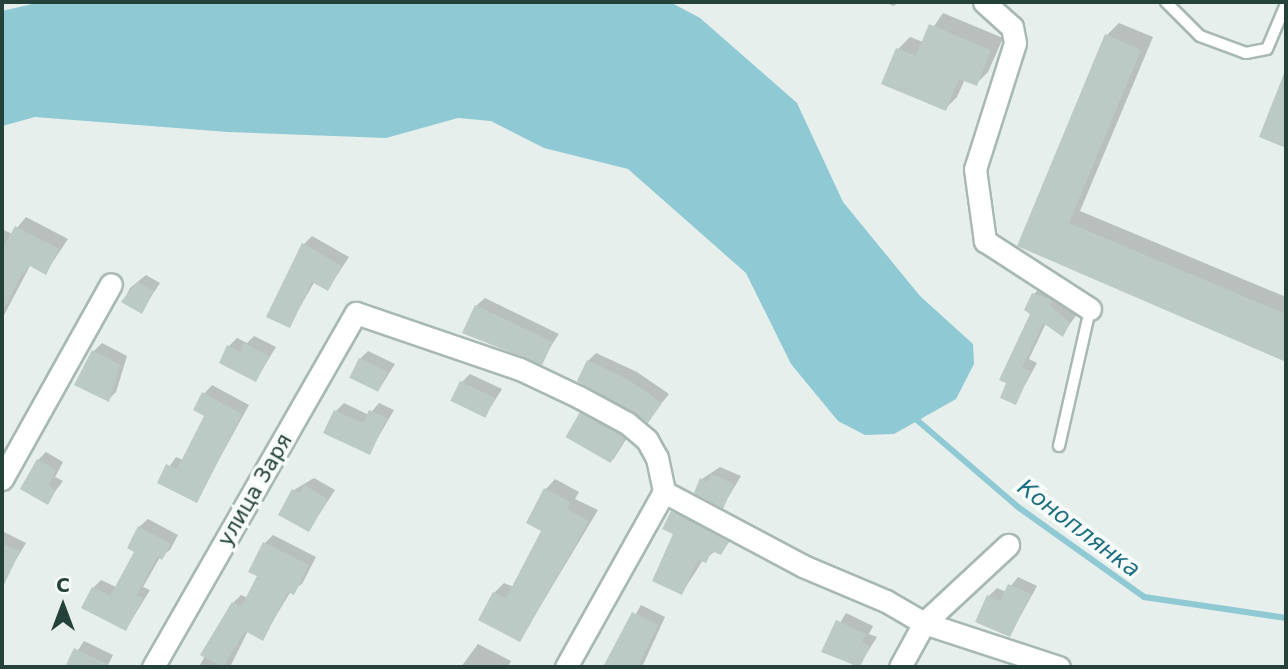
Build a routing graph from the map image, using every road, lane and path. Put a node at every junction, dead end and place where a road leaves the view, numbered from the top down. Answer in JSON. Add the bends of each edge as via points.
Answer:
{"nodes":[{"id":1,"x":984,"y":2,"type":"edge"},
{"id":2,"x":1166,"y":2,"type":"edge"},
{"id":3,"x":1286,"y":4,"type":"edge"},
{"id":4,"x":111,"y":284,"type":"dead end"},
{"id":5,"x":1090,"y":309,"type":"joint"},
{"id":6,"x":1059,"y":446,"type":"dead end"},
{"id":7,"x":2,"y":479,"type":"edge"},
{"id":8,"x":664,"y":492,"type":"junction"},
{"id":9,"x":1008,"y":545,"type":"dead end"},
{"id":10,"x":924,"y":622,"type":"junction"},
{"id":11,"x":153,"y":667,"type":"edge"},
{"id":12,"x":566,"y":667,"type":"edge"},
{"id":13,"x":900,"y":667,"type":"edge"},
{"id":14,"x":1059,"y":667,"type":"edge"}],
"edges":[{"from":1,"to":5,"type":"street","via":[[1012,27],[1015,43],[975,169],[985,241]]},
{"from":2,"to":3,"type":"lane","via":[[1200,36],[1246,53],[1267,49]]},
{"from":4,"to":7,"type":"street"},
{"from":5,"to":6,"type":"lane"},
{"from":8,"to":10,"type":"street","via":[[803,566]]},
{"from":8,"to":11,"type":"street","name":"улица Заря","via":[[657,458],[647,440],[627,423],[520,369],[356,313]]},
{"from":8,"to":12,"type":"street"},
{"from":9,"to":10,"type":"street"},
{"from":10,"to":13,"type":"street"},
{"from":10,"to":14,"type":"street"}]}
